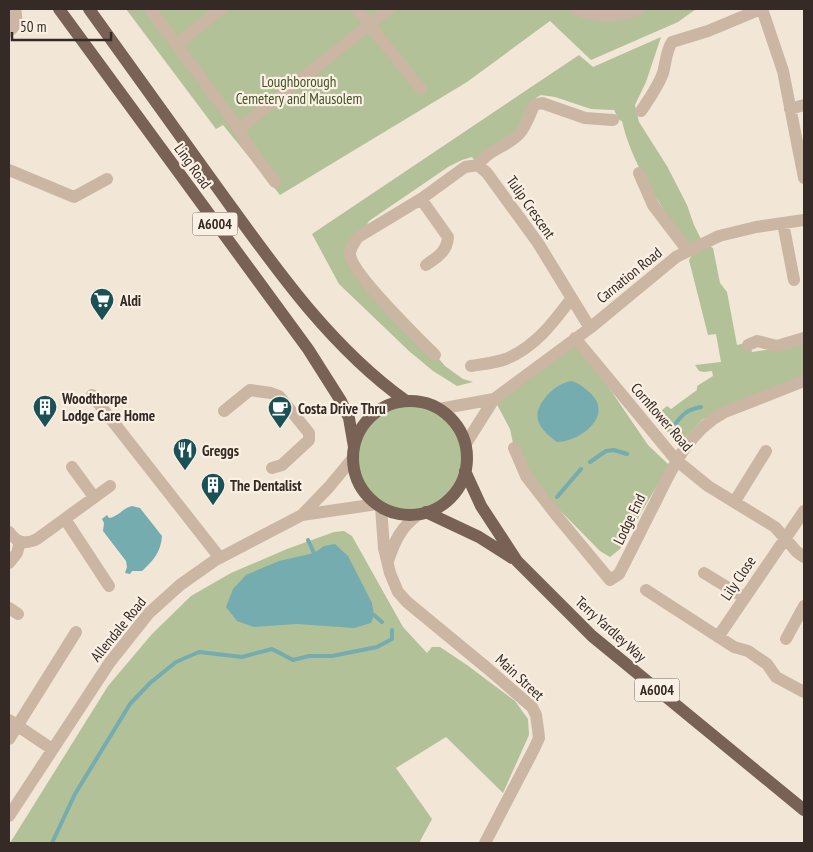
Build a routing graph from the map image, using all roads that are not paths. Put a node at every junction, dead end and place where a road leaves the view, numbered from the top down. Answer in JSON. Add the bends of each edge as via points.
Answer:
{"nodes":[{"id":1,"x":15,"y":9,"type":"edge"},
{"id":2,"x":59,"y":9,"type":"edge"},
{"id":3,"x":89,"y":9,"type":"edge"},
{"id":4,"x":150,"y":9,"type":"edge"},
{"id":5,"x":221,"y":9,"type":"edge"},
{"id":6,"x":357,"y":9,"type":"edge"},
{"id":7,"x":389,"y":9,"type":"edge"},
{"id":8,"x":575,"y":9,"type":"edge"},
{"id":9,"x":639,"y":9,"type":"edge"},
{"id":10,"x":762,"y":9,"type":"edge"},
{"id":11,"x":369,"y":25,"type":"junction"},
{"id":12,"x":9,"y":31,"type":"edge"},
{"id":13,"x":176,"y":44,"type":"junction"},
{"id":14,"x":421,"y":89,"type":"dead end"},
{"id":15,"x":804,"y":105,"type":"edge"},
{"id":16,"x":790,"y":109,"type":"junction"},
{"id":17,"x":641,"y":111,"type":"dead end"},
{"id":18,"x":612,"y":120,"type":"dead end"},
{"id":19,"x":239,"y":129,"type":"junction"},
{"id":20,"x":478,"y":165,"type":"junction"},
{"id":21,"x":9,"y":170,"type":"edge"},
{"id":22,"x":639,"y":173,"type":"dead end"},
{"id":23,"x":804,"y":178,"type":"edge"},
{"id":24,"x":107,"y":179,"type":"dead end"},
{"id":25,"x":275,"y":182,"type":"dead end"},
{"id":26,"x":421,"y":199,"type":"junction"},
{"id":27,"x":804,"y":220,"type":"edge"},
{"id":28,"x":783,"y":223,"type":"junction"},
{"id":29,"x":688,"y":251,"type":"junction"},
{"id":30,"x":426,"y":265,"type":"dead end"},
{"id":31,"x":794,"y":280,"type":"dead end"},
{"id":32,"x":572,"y":299,"type":"junction"},
{"id":33,"x":590,"y":328,"type":"junction"},
{"id":34,"x":575,"y":338,"type":"junction"},
{"id":35,"x":804,"y":338,"type":"edge"},
{"id":36,"x":748,"y":345,"type":"dead end"},
{"id":37,"x":436,"y":355,"type":"dead end"},
{"id":38,"x":471,"y":366,"type":"dead end"},
{"id":39,"x":804,"y":381,"type":"edge"},
{"id":40,"x":92,"y":395,"type":"dead end"},
{"id":41,"x":494,"y":399,"type":"junction"},
{"id":42,"x":406,"y":401,"type":"junction"},
{"id":43,"x":439,"y":409,"type":"junction"},
{"id":44,"x":224,"y":411,"type":"dead end"},
{"id":45,"x":465,"y":445,"type":"junction"},
{"id":46,"x":514,"y":448,"type":"dead end"},
{"id":47,"x":766,"y":451,"type":"dead end"},
{"id":48,"x":353,"y":453,"type":"junction"},
{"id":49,"x":676,"y":460,"type":"junction"},
{"id":50,"x":72,"y":467,"type":"dead end"},
{"id":51,"x":272,"y":468,"type":"dead end"},
{"id":52,"x":465,"y":471,"type":"junction"},
{"id":53,"x":110,"y":486,"type":"dead end"},
{"id":54,"x":94,"y":497,"type":"junction"},
{"id":55,"x":735,"y":502,"type":"junction"},
{"id":56,"x":379,"y":505,"type":"junction"},
{"id":57,"x":804,"y":512,"type":"edge"},
{"id":58,"x":422,"y":513,"type":"junction"},
{"id":59,"x":302,"y":514,"type":"junction"},
{"id":60,"x":65,"y":519,"type":"junction"},
{"id":61,"x":9,"y":532,"type":"edge"},
{"id":62,"x":785,"y":538,"type":"junction"},
{"id":63,"x":20,"y":542,"type":"junction"},
{"id":64,"x":804,"y":557,"type":"edge"},
{"id":65,"x":220,"y":558,"type":"junction"},
{"id":66,"x":517,"y":561,"type":"junction"},
{"id":67,"x":387,"y":562,"type":"junction"},
{"id":68,"x":9,"y":563,"type":"edge"},
{"id":69,"x":704,"y":573,"type":"dead end"},
{"id":70,"x":109,"y":586,"type":"dead end"},
{"id":71,"x":646,"y":590,"type":"dead end"},
{"id":72,"x":745,"y":598,"type":"junction"},
{"id":73,"x":804,"y":606,"type":"edge"},
{"id":74,"x":76,"y":632,"type":"dead end"},
{"id":75,"x":718,"y":637,"type":"junction"},
{"id":76,"x":786,"y":639,"type":"dead end"},
{"id":77,"x":804,"y":692,"type":"edge"},
{"id":78,"x":13,"y":722,"type":"edge"},
{"id":79,"x":9,"y":739,"type":"edge"},
{"id":80,"x":52,"y":749,"type":"junction"},
{"id":81,"x":804,"y":810,"type":"edge"},
{"id":82,"x":9,"y":816,"type":"edge"},
{"id":83,"x":486,"y":843,"type":"edge"}],
"edges":[{"from":1,"to":12,"type":"street","via":[[17,19]]},
{"from":2,"to":48,"type":"main road","name":"Ling Road","number":"A6004","via":[[308,349],[349,418]]},
{"from":3,"to":42,"type":"main road","name":"Ling Road","number":"A6004","via":[[267,256],[311,311],[380,382]]},
{"from":4,"to":13,"type":"street"},
{"from":5,"to":13,"type":"street"},
{"from":6,"to":11,"type":"street"},
{"from":7,"to":11,"type":"street"},
{"from":8,"to":9,"type":"street","via":[[589,15],[604,16],[622,15]]},
{"from":10,"to":16,"type":"street","via":[[783,71]]},
{"from":10,"to":17,"type":"street","via":[[672,42],[659,83]]},
{"from":11,"to":14,"type":"street"},
{"from":11,"to":19,"type":"street"},
{"from":13,"to":19,"type":"street"},
{"from":15,"to":16,"type":"street"},
{"from":16,"to":23,"type":"street"},
{"from":18,"to":20,"type":"street","via":[[585,118],[542,103],[534,105],[520,133],[482,158]]},
{"from":19,"to":25,"type":"street"},
{"from":20,"to":26,"type":"street","via":[[465,167]]},
{"from":20,"to":32,"type":"street","name":"Tulip Crescent","via":[[538,243]]},
{"from":21,"to":24,"type":"street","via":[[74,197]]},
{"from":22,"to":29,"type":"street","via":[[653,205]]},
{"from":26,"to":30,"type":"street","via":[[448,237],[443,252]]},
{"from":26,"to":37,"type":"street","via":[[358,237],[350,255],[378,296]]},
{"from":27,"to":28,"type":"street","name":"Carnation Road"},
{"from":28,"to":29,"type":"street","name":"Carnation Road","via":[[719,236]]},
{"from":28,"to":31,"type":"street"},
{"from":29,"to":33,"type":"street","name":"Carnation Road","via":[[676,257]]},
{"from":32,"to":33,"type":"street","name":"Tulip Crescent"},
{"from":32,"to":38,"type":"street","via":[[542,336],[526,347],[506,359]]},
{"from":33,"to":34,"type":"street","name":"Carnation Road"},
{"from":34,"to":41,"type":"street","name":"Carnation Road"},
{"from":34,"to":49,"type":"street","name":"Cornflower Road"},
{"from":35,"to":36,"type":"street","via":[[777,346],[757,340]]},
{"from":39,"to":49,"type":"street","name":"Lodge End","via":[[715,418]]},
{"from":40,"to":65,"type":"street"},
{"from":41,"to":43,"type":"street","name":"Carnation Road"},
{"from":41,"to":45,"type":"street","name":"Carnation Road"},
{"from":42,"to":43,"type":"main road","number":"A6004"},
{"from":42,"to":48,"type":"main road","number":"A6004","via":[[387,406],[370,417],[358,434]]},
{"from":43,"to":45,"type":"main road","number":"A6004","via":[[456,425]]},
{"from":44,"to":51,"type":"street","via":[[250,390],[279,396],[309,433],[309,440],[282,465]]},
{"from":45,"to":52,"type":"main road","number":"A6004"},
{"from":46,"to":49,"type":"street","name":"Lodge End","via":[[526,476],[610,580],[620,574]]},
{"from":47,"to":55,"type":"street"},
{"from":48,"to":56,"type":"main road","number":"A6004","via":[[357,478],[364,492]]},
{"from":48,"to":59,"type":"street","name":"Allendale Road","via":[[329,486]]},
{"from":49,"to":55,"type":"street","name":"Cornflower Road","via":[[708,486]]},
{"from":50,"to":54,"type":"street"},
{"from":52,"to":58,"type":"main road","number":"A6004","via":[[456,491],[447,500]]},
{"from":52,"to":66,"type":"main road","name":"Terry Yardley Way","number":"A6004","via":[[481,506]]},
{"from":53,"to":54,"type":"street"},
{"from":54,"to":60,"type":"street"},
{"from":55,"to":62,"type":"street","name":"Cornflower Road","via":[[776,527]]},
{"from":56,"to":58,"type":"main road","number":"A6004","via":[[396,513]]},
{"from":56,"to":59,"type":"street","name":"Allendale Road"},
{"from":56,"to":67,"type":"street","name":"Main Street"},
{"from":57,"to":62,"type":"street","name":"Lily Close"},
{"from":58,"to":66,"type":"main road","name":"Terry Yardley Way","number":"A6004","via":[[479,536]]},
{"from":58,"to":67,"type":"street","via":[[407,522]]},
{"from":59,"to":65,"type":"street","name":"Allendale Road"},
{"from":60,"to":63,"type":"street","via":[[30,543]]},
{"from":60,"to":70,"type":"street"},
{"from":61,"to":63,"type":"street"},
{"from":62,"to":64,"type":"street","name":"Cornflower Road"},
{"from":62,"to":72,"type":"street","name":"Lily Close"},
{"from":63,"to":68,"type":"street"},
{"from":65,"to":80,"type":"street","name":"Allendale Road","via":[[180,585],[137,626]]},
{"from":66,"to":81,"type":"main road","name":"Terry Yardley Way","number":"A6004","via":[[592,636]]},
{"from":67,"to":83,"type":"street","name":"Main Street","via":[[398,592],[407,602],[524,699],[536,715],[538,738],[534,749]]},
{"from":69,"to":72,"type":"street"},
{"from":71,"to":75,"type":"street"},
{"from":72,"to":75,"type":"street","name":"Lily Close"},
{"from":73,"to":76,"type":"street"},
{"from":74,"to":78,"type":"street"},
{"from":75,"to":77,"type":"street","via":[[748,651],[767,664],[776,677]]},
{"from":78,"to":79,"type":"street"},
{"from":78,"to":80,"type":"street"},
{"from":80,"to":82,"type":"street","name":"Allendale Road"}]}
